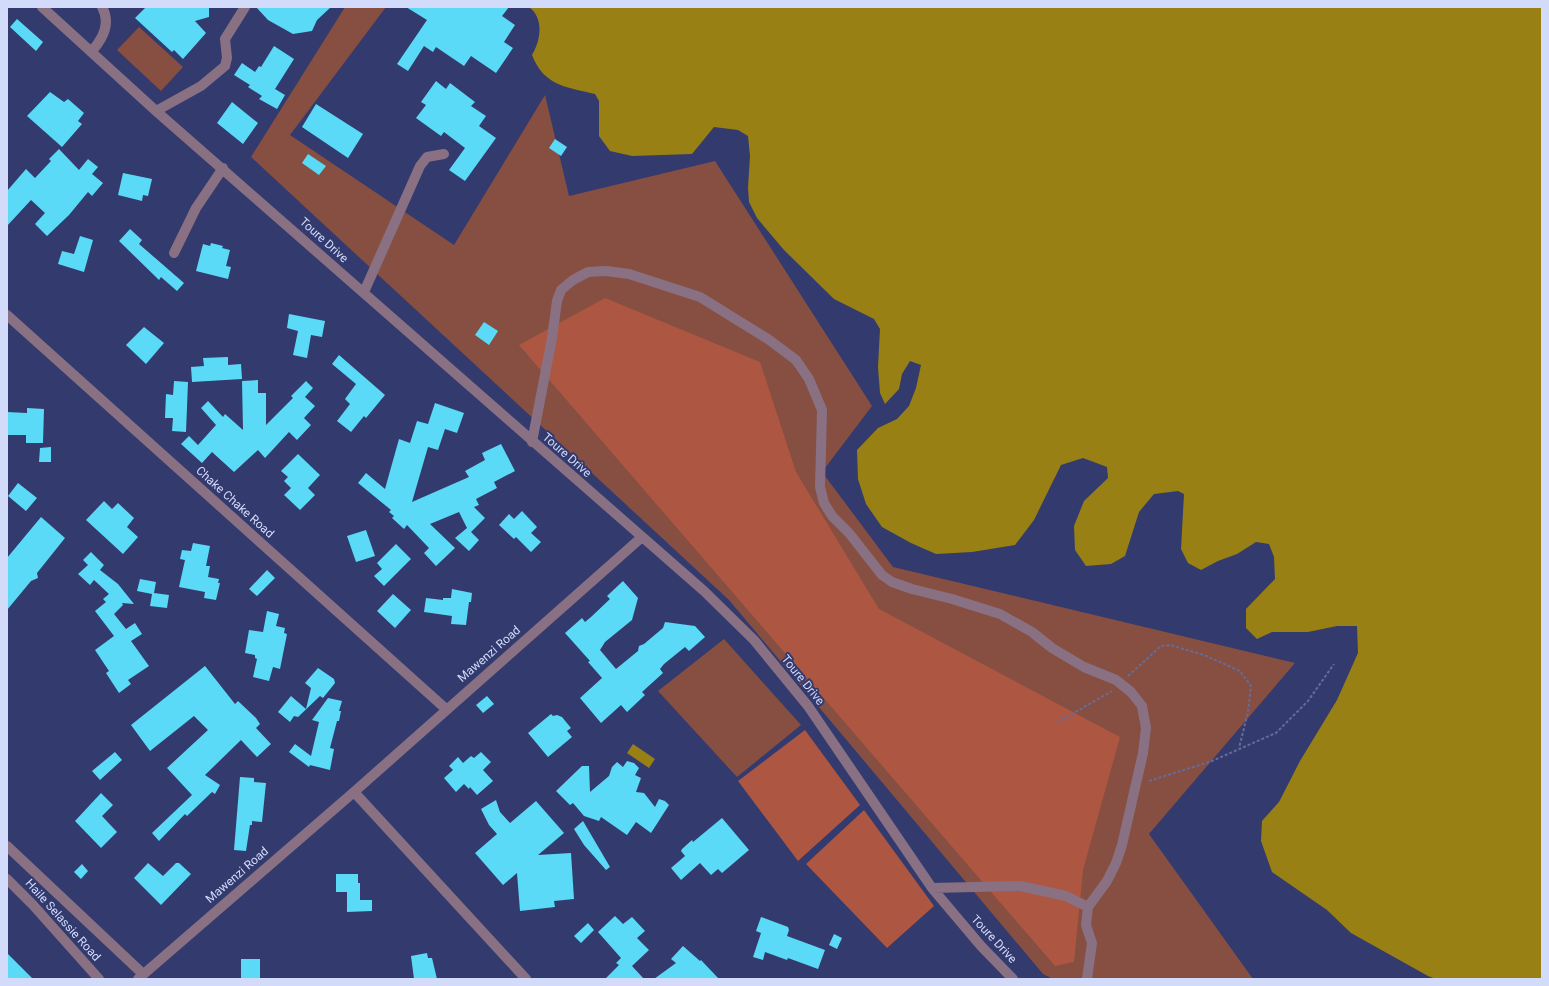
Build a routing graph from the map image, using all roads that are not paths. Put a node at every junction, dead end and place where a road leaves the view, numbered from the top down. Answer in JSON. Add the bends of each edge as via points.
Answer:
{"nodes":[{"id":1,"x":42,"y":7,"type":"edge"},
{"id":2,"x":102,"y":7,"type":"edge"},
{"id":3,"x":245,"y":7,"type":"edge"},
{"id":4,"x":91,"y":52,"type":"junction"},
{"id":5,"x":156,"y":110,"type":"junction"},
{"id":6,"x":444,"y":154,"type":"dead end"},
{"id":7,"x":223,"y":168,"type":"junction"},
{"id":8,"x":174,"y":253,"type":"dead end"},
{"id":9,"x":364,"y":292,"type":"junction"},
{"id":10,"x":7,"y":315,"type":"edge"},
{"id":11,"x":532,"y":442,"type":"junction"},
{"id":12,"x":642,"y":537,"type":"junction"},
{"id":13,"x":446,"y":709,"type":"junction"},
{"id":14,"x":354,"y":792,"type":"junction"},
{"id":15,"x":7,"y":846,"type":"edge"},
{"id":16,"x":7,"y":879,"type":"edge"},
{"id":17,"x":932,"y":888,"type":"junction"},
{"id":18,"x":1088,"y":907,"type":"junction"},
{"id":19,"x":141,"y":977,"type":"edge"},
{"id":20,"x":99,"y":979,"type":"edge"},
{"id":21,"x":526,"y":979,"type":"edge"},
{"id":22,"x":1014,"y":979,"type":"edge"},
{"id":23,"x":1087,"y":979,"type":"edge"}],
"edges":[{"from":1,"to":4,"type":"street","name":"Toure Drive"},
{"from":2,"to":4,"type":"street","via":[[106,15],[106,27],[100,42]]},
{"from":3,"to":5,"type":"street","via":[[225,39],[225,66],[201,86]]},
{"from":4,"to":5,"type":"street","name":"Toure Drive"},
{"from":5,"to":7,"type":"street","name":"Toure Drive"},
{"from":6,"to":9,"type":"street","via":[[427,157],[420,166]]},
{"from":7,"to":8,"type":"street","via":[[196,208]]},
{"from":7,"to":9,"type":"street","name":"Toure Drive"},
{"from":9,"to":11,"type":"street","name":"Toure Drive"},
{"from":10,"to":13,"type":"street","name":"Chake Chake Road"},
{"from":11,"to":12,"type":"street","name":"Toure Drive"},
{"from":11,"to":18,"type":"street","via":[[557,301],[561,290],[588,272],[630,274],[700,296],[796,360],[809,378],[822,410],[820,487],[824,503],[882,575],[892,582],[912,589],[1000,614],[1084,667],[1121,683],[1139,701],[1145,720],[1143,752],[1134,794],[1116,863],[1107,881]]},
{"from":12,"to":13,"type":"street","name":"Mawenzi Road"},
{"from":12,"to":17,"type":"street","name":"Toure Drive","via":[[704,591],[754,640],[808,706]]},
{"from":13,"to":14,"type":"street","name":"Mawenzi Road"},
{"from":14,"to":19,"type":"street","name":"Mawenzi Road"},
{"from":14,"to":21,"type":"street"},
{"from":15,"to":19,"type":"street"},
{"from":16,"to":20,"type":"street","name":"Haile Selassie Road"},
{"from":17,"to":18,"type":"street","via":[[1020,886],[1066,896]]},
{"from":17,"to":22,"type":"street","name":"Toure Drive","via":[[981,946]]},
{"from":18,"to":23,"type":"street","via":[[1086,925],[1092,943]]}]}
